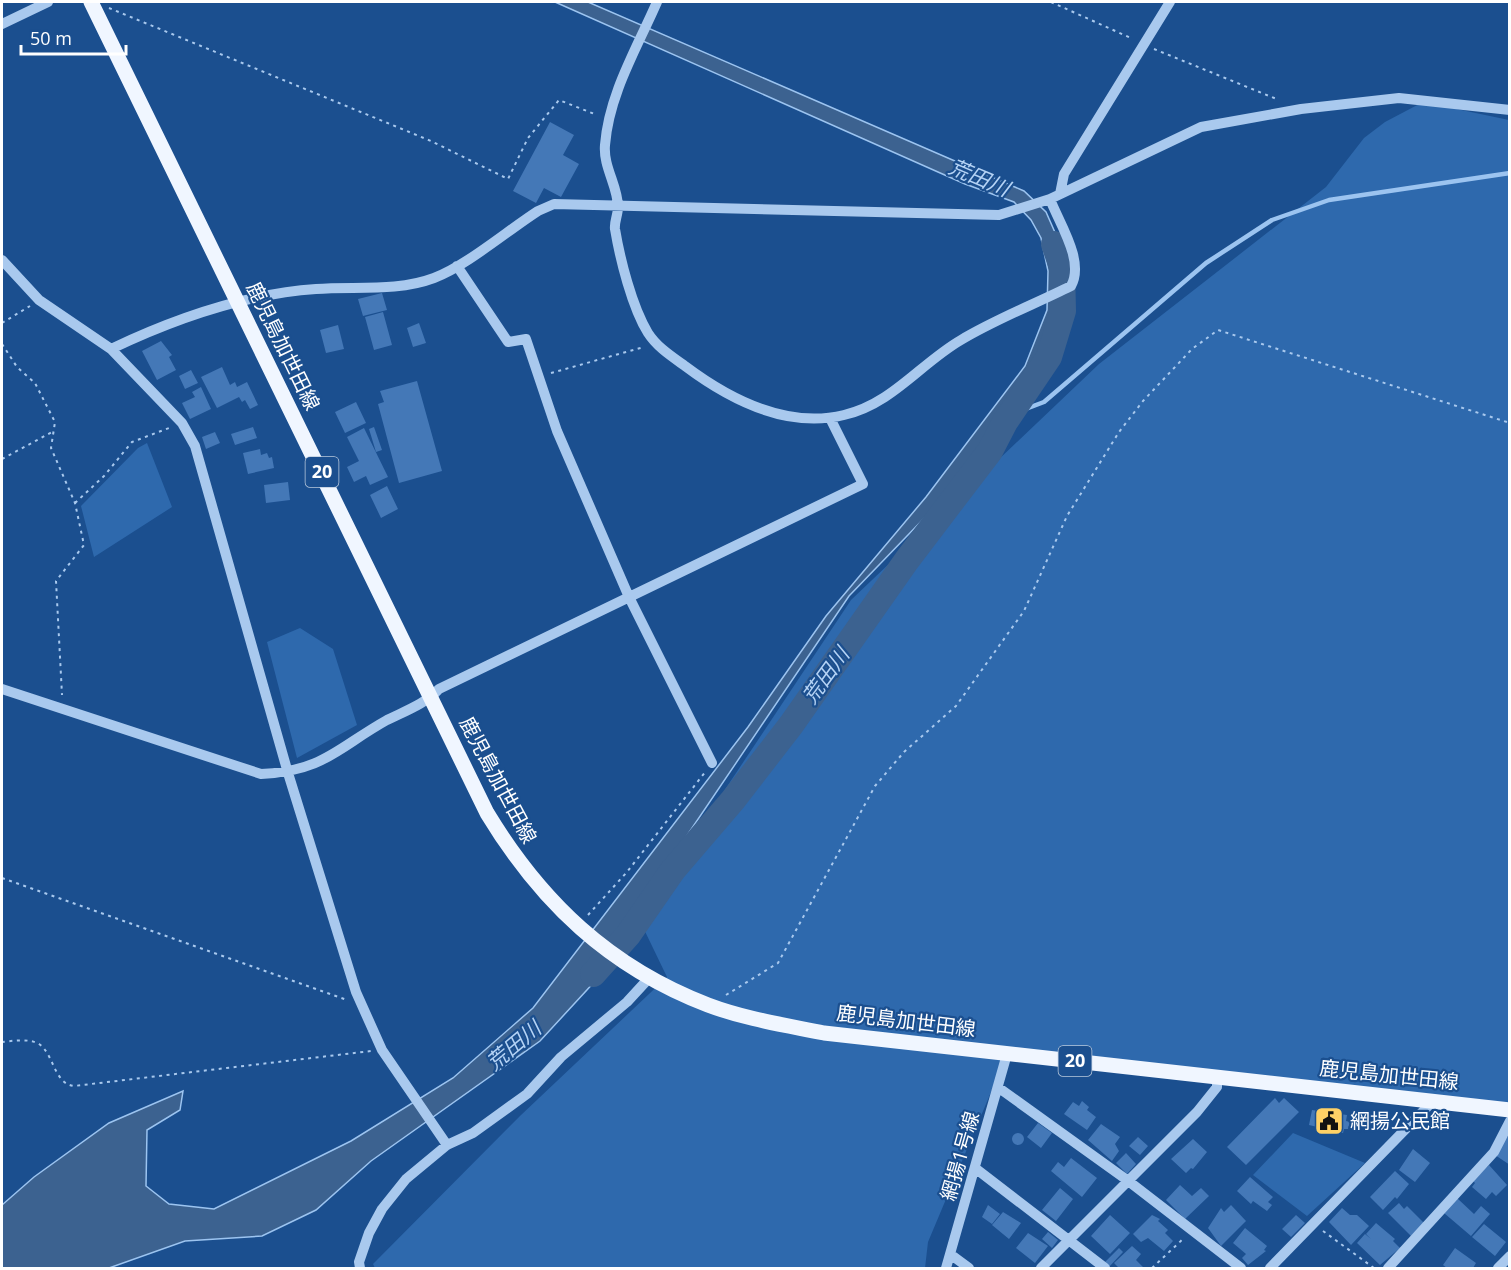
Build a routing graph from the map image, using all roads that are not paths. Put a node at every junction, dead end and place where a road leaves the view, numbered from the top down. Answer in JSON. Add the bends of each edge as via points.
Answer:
{"nodes":[{"id":1,"x":48,"y":2,"type":"edge"},
{"id":2,"x":657,"y":2,"type":"edge"},
{"id":3,"x":1170,"y":2,"type":"edge"},
{"id":4,"x":93,"y":6,"type":"edge"},
{"id":5,"x":2,"y":24,"type":"edge"},
{"id":6,"x":1509,"y":110,"type":"edge"},
{"id":7,"x":1053,"y":198,"type":"junction"},
{"id":8,"x":618,"y":206,"type":"junction"},
{"id":9,"x":2,"y":260,"type":"edge"},
{"id":10,"x":458,"y":266,"type":"junction"},
{"id":11,"x":238,"y":302,"type":"junction"},
{"id":12,"x":111,"y":349,"type":"junction"},
{"id":13,"x":830,"y":418,"type":"junction"},
{"id":14,"x":629,"y":597,"type":"junction"},
{"id":15,"x":2,"y":689,"type":"edge"},
{"id":16,"x":431,"y":698,"type":"junction"},
{"id":17,"x":712,"y":764,"type":"road end"},
{"id":18,"x":288,"y":773,"type":"junction"},
{"id":19,"x":650,"y":977,"type":"junction"},
{"id":20,"x":1007,"y":1054,"type":"junction"},
{"id":21,"x":1217,"y":1075,"type":"junction"},
{"id":22,"x":999,"y":1088,"type":"junction"},
{"id":23,"x":1433,"y":1101,"type":"junction"},
{"id":24,"x":1509,"y":1110,"type":"edge"},
{"id":25,"x":1509,"y":1121,"type":"edge"},
{"id":26,"x":447,"y":1145,"type":"junction"},
{"id":27,"x":975,"y":1168,"type":"junction"},
{"id":28,"x":1126,"y":1180,"type":"junction"},
{"id":29,"x":1070,"y":1240,"type":"junction"},
{"id":30,"x":950,"y":1254,"type":"junction"},
{"id":31,"x":1509,"y":1256,"type":"edge"},
{"id":32,"x":360,"y":1269,"type":"edge"},
{"id":33,"x":946,"y":1269,"type":"edge"},
{"id":34,"x":969,"y":1269,"type":"edge"},
{"id":35,"x":1041,"y":1269,"type":"edge"},
{"id":36,"x":1105,"y":1269,"type":"edge"},
{"id":37,"x":1241,"y":1269,"type":"edge"},
{"id":38,"x":1270,"y":1269,"type":"edge"},
{"id":39,"x":1388,"y":1269,"type":"edge"},
{"id":40,"x":1498,"y":1269,"type":"edge"}],
"edges":[{"from":1,"to":5,"type":"street"},
{"from":2,"to":8,"type":"street","via":[[608,119],[607,169]]},
{"from":3,"to":7,"type":"street"},
{"from":4,"to":11,"type":"main road","name":"鹿児島加世田線","number":"20"},
{"from":6,"to":7,"type":"street","via":[[1399,98],[1301,109],[1201,127]]},
{"from":7,"to":8,"type":"street","via":[[999,215]]},
{"from":7,"to":13,"type":"street","via":[[1072,253],[1076,277],[1071,286],[962,339],[863,409]]},
{"from":8,"to":10,"type":"street","via":[[554,204],[520,222]]},
{"from":8,"to":13,"type":"street","via":[[615,227],[627,278],[641,318],[656,343],[692,372],[743,402],[795,418]]},
{"from":9,"to":12,"type":"street","via":[[39,300]]},
{"from":10,"to":11,"type":"street","via":[[434,278],[390,287],[315,289]]},
{"from":10,"to":14,"type":"street","via":[[508,342],[526,339],[557,431]]},
{"from":11,"to":12,"type":"street","via":[[189,315]]},
{"from":11,"to":16,"type":"main road","name":"鹿児島加世田線","number":"20"},
{"from":12,"to":18,"type":"street","via":[[182,423],[202,464]]},
{"from":13,"to":14,"type":"street","via":[[863,484]]},
{"from":14,"to":16,"type":"street","via":[[439,689]]},
{"from":14,"to":17,"type":"street"},
{"from":15,"to":18,"type":"street","via":[[261,774]]},
{"from":16,"to":18,"type":"street","via":[[319,763]]},
{"from":16,"to":19,"type":"main road","name":"鹿児島加世田線","number":"20","via":[[487,813],[532,880],[578,926]]},
{"from":18,"to":26,"type":"street","via":[[362,1006],[382,1050]]},
{"from":19,"to":20,"type":"main road","name":"鹿児島加世田線","number":"20","via":[[708,1005],[762,1021],[824,1033]]},
{"from":19,"to":26,"type":"street","via":[[627,1002],[561,1057],[527,1094],[473,1133]]},
{"from":20,"to":21,"type":"main road","name":"鹿児島加世田線","number":"20"},
{"from":20,"to":22,"type":"street","name":"網揚1号線"},
{"from":21,"to":23,"type":"main road","name":"鹿児島加世田線","number":"20"},
{"from":21,"to":28,"type":"street","via":[[1217,1087],[1197,1112]]},
{"from":22,"to":27,"type":"street","name":"網揚1号線"},
{"from":22,"to":28,"type":"street"},
{"from":23,"to":24,"type":"main road","name":"鹿児島加世田線","number":"20"},
{"from":23,"to":38,"type":"street"},
{"from":25,"to":39,"type":"street","via":[[1494,1152]]},
{"from":26,"to":32,"type":"street","via":[[406,1179],[382,1209],[369,1233]]},
{"from":27,"to":29,"type":"street"},
{"from":27,"to":30,"type":"street","name":"網揚1号線"},
{"from":28,"to":29,"type":"street"},
{"from":28,"to":37,"type":"street"},
{"from":29,"to":35,"type":"street"},
{"from":29,"to":36,"type":"street"},
{"from":30,"to":33,"type":"street","name":"網揚1号線"},
{"from":30,"to":34,"type":"street"},
{"from":31,"to":40,"type":"street"}]}
